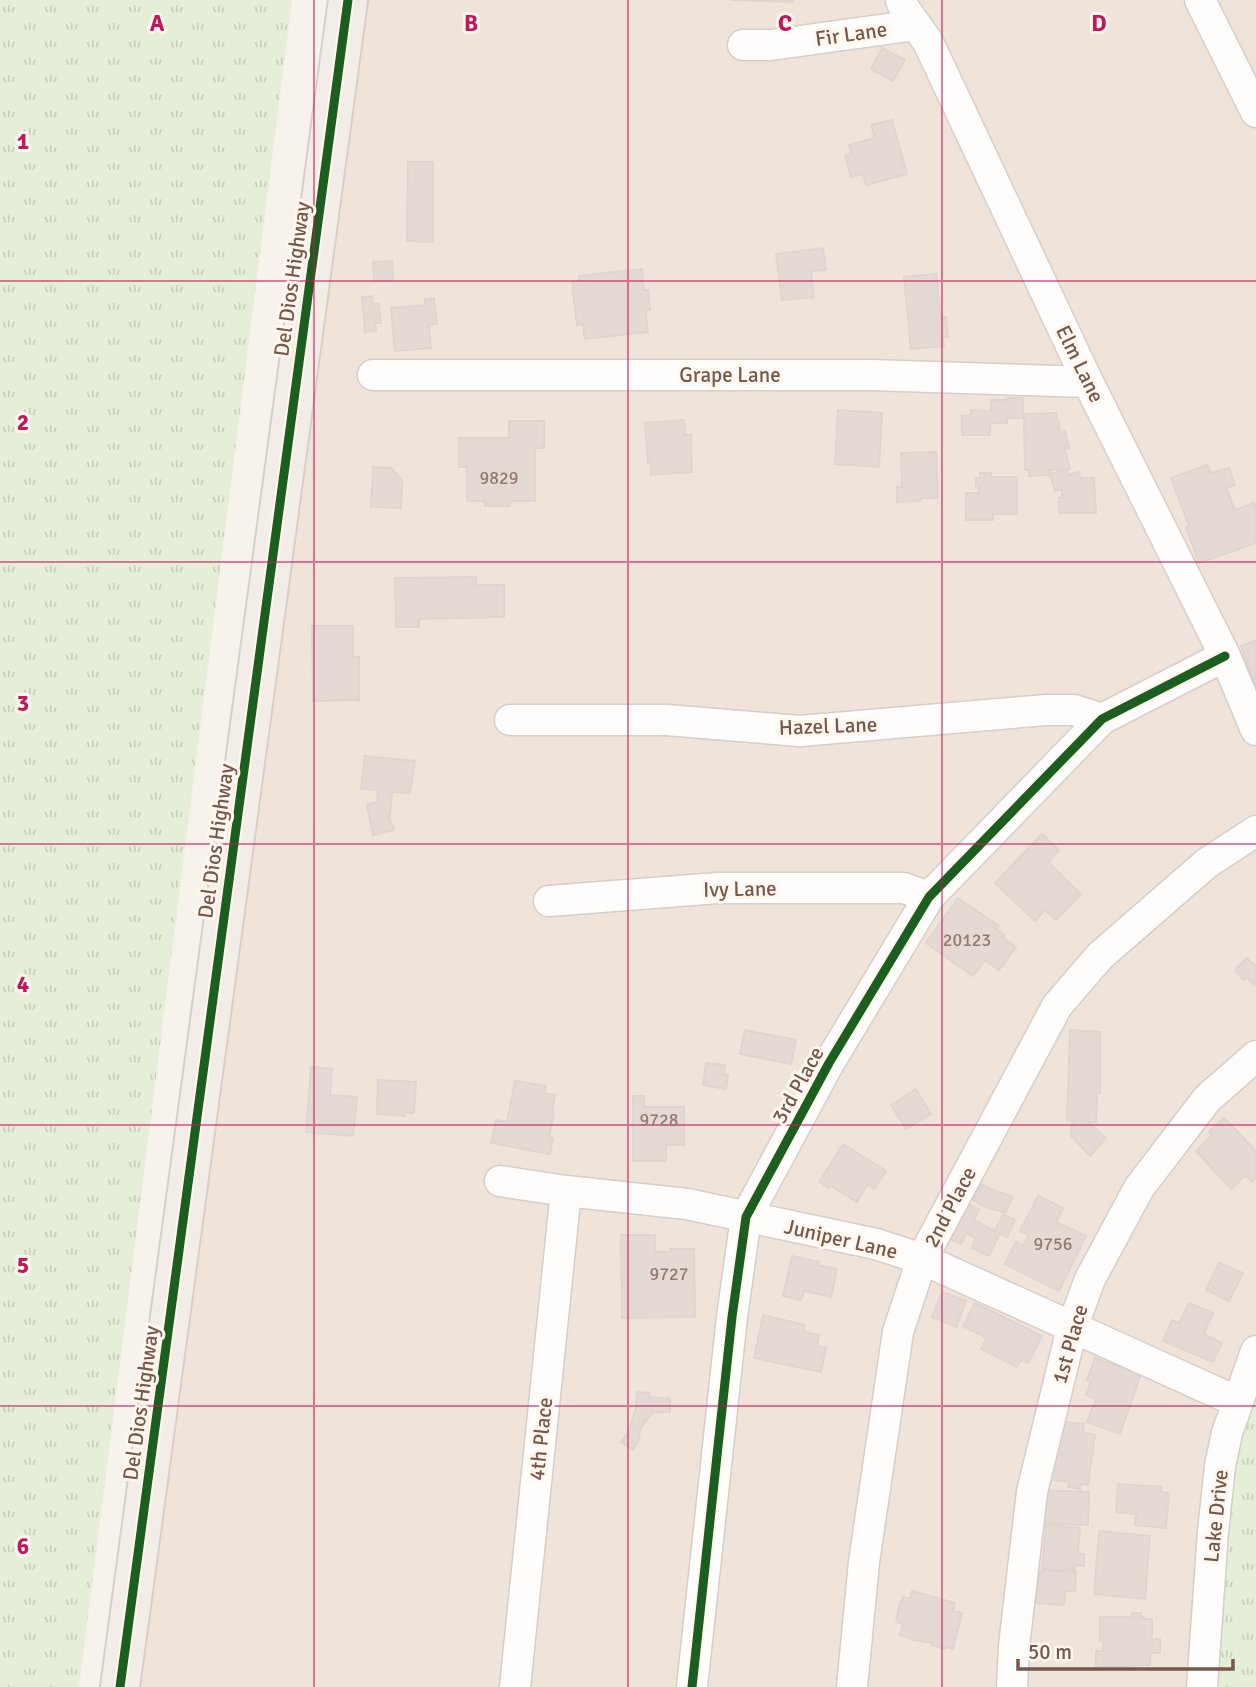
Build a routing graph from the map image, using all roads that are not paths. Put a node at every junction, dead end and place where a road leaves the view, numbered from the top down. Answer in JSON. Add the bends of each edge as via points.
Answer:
{"nodes":[{"id":1,"x":348,"y":0,"type":"edge"},
{"id":2,"x":901,"y":0,"type":"edge"},
{"id":3,"x":1200,"y":0,"type":"edge"},
{"id":4,"x":916,"y":25,"type":"junction"},
{"id":5,"x":743,"y":45,"type":"dead end"},
{"id":6,"x":1256,"y":112,"type":"edge"},
{"id":7,"x":373,"y":375,"type":"dead end"},
{"id":8,"x":1087,"y":382,"type":"junction"},
{"id":9,"x":1225,"y":656,"type":"junction"},
{"id":10,"x":1102,"y":719,"type":"junction"},
{"id":11,"x":510,"y":720,"type":"dead end"},
{"id":12,"x":1256,"y":730,"type":"edge"},
{"id":13,"x":1256,"y":831,"type":"edge"},
{"id":14,"x":929,"y":897,"type":"junction"},
{"id":15,"x":549,"y":901,"type":"dead end"},
{"id":16,"x":1256,"y":1056,"type":"edge"},
{"id":17,"x":500,"y":1181,"type":"dead end"},
{"id":18,"x":566,"y":1191,"type":"junction"},
{"id":19,"x":747,"y":1217,"type":"junction"},
{"id":20,"x":922,"y":1259,"type":"junction"},
{"id":21,"x":1072,"y":1328,"type":"junction"},
{"id":22,"x":1256,"y":1351,"type":"edge"},
{"id":23,"x":1238,"y":1402,"type":"junction"},
{"id":24,"x":120,"y":1687,"type":"edge"},
{"id":25,"x":515,"y":1687,"type":"edge"},
{"id":26,"x":692,"y":1687,"type":"edge"},
{"id":27,"x":852,"y":1687,"type":"edge"},
{"id":28,"x":1012,"y":1687,"type":"edge"},
{"id":29,"x":1202,"y":1687,"type":"edge"}],
"edges":[{"from":1,"to":24,"type":"main road","name":"Del Dios Highway"},
{"from":2,"to":4,"type":"street","name":"Elm Lane"},
{"from":3,"to":6,"type":"street"},
{"from":4,"to":5,"type":"street","name":"Fir Lane"},
{"from":4,"to":8,"type":"street","name":"Elm Lane"},
{"from":7,"to":8,"type":"street","name":"Grape Lane","via":[[870,375]]},
{"from":8,"to":9,"type":"street","name":"Elm Lane"},
{"from":9,"to":10,"type":"street","name":"3rd Place"},
{"from":9,"to":12,"type":"street","name":"Elm Lane"},
{"from":10,"to":11,"type":"street","name":"Hazel Lane","via":[[1074,710],[1046,710],[800,731],[666,720]]},
{"from":10,"to":14,"type":"street","name":"3rd Place"},
{"from":13,"to":20,"type":"street","name":"2nd Place","via":[[1207,863],[1100,956],[1057,1006]]},
{"from":14,"to":15,"type":"street","name":"Ivy Lane","via":[[904,888],[718,888]]},
{"from":14,"to":19,"type":"street","name":"3rd Place","via":[[829,1063]]},
{"from":16,"to":21,"type":"street","name":"1st Place","via":[[1207,1099],[1139,1188],[1090,1279]]},
{"from":17,"to":18,"type":"street","name":"Juniper Lane"},
{"from":18,"to":19,"type":"street","name":"Juniper Lane"},
{"from":18,"to":25,"type":"street","name":"4th Place"},
{"from":19,"to":20,"type":"street","name":"Juniper Lane","via":[[876,1244]]},
{"from":19,"to":26,"type":"street","name":"3rd Place"},
{"from":20,"to":21,"type":"street","name":"Juniper Lane"},
{"from":20,"to":27,"type":"street","name":"2nd Place","via":[[898,1332],[864,1562]]},
{"from":21,"to":23,"type":"street","name":"Juniper Lane"},
{"from":21,"to":28,"type":"street","name":"1st Place","via":[[1032,1492]]},
{"from":22,"to":23,"type":"street","name":"Lake Drive"},
{"from":23,"to":29,"type":"street","name":"Lake Drive","via":[[1220,1466]]}]}
